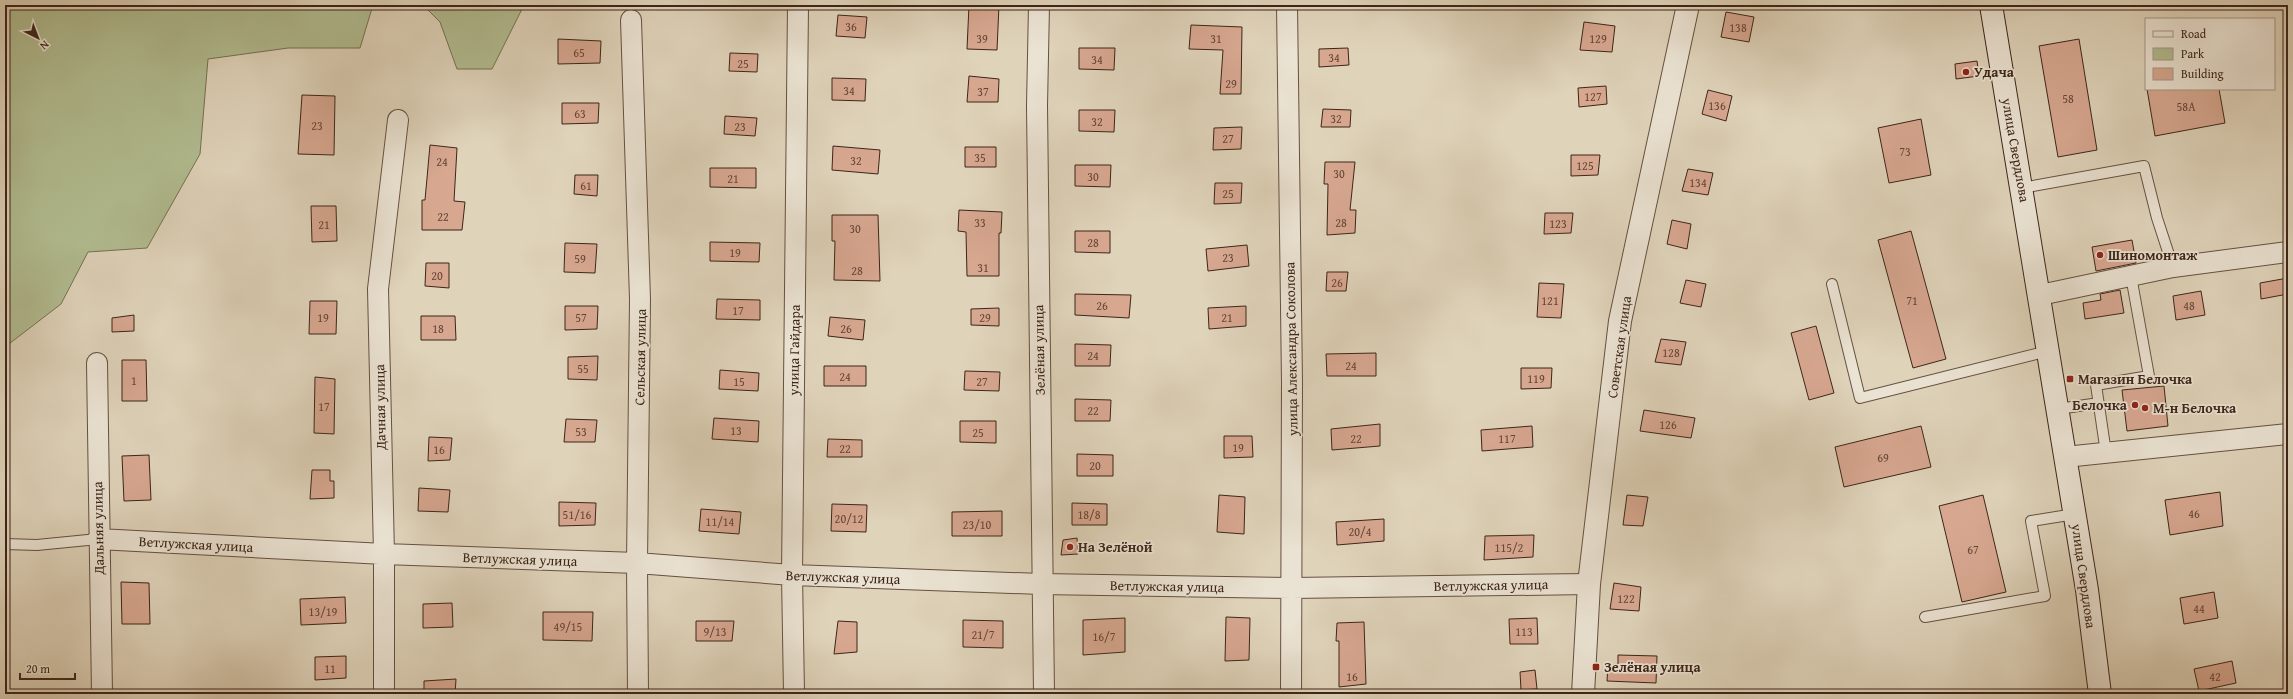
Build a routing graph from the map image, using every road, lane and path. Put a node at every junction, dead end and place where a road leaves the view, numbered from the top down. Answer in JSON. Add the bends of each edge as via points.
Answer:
{"nodes":[{"id":1,"x":798,"y":5,"type":"edge"},
{"id":2,"x":1039,"y":5,"type":"edge"},
{"id":3,"x":1287,"y":5,"type":"edge"},
{"id":4,"x":1688,"y":5,"type":"edge"},
{"id":5,"x":1991,"y":5,"type":"edge"},
{"id":6,"x":631,"y":20,"type":"dead end"},
{"id":7,"x":398,"y":120,"type":"dead end"},
{"id":8,"x":2022,"y":188,"type":"junction"},
{"id":9,"x":2288,"y":252,"type":"edge"},
{"id":10,"x":2173,"y":267,"type":"junction"},
{"id":11,"x":2131,"y":276,"type":"junction"},
{"id":12,"x":1832,"y":284,"type":"dead end"},
{"id":13,"x":2040,"y":295,"type":"junction"},
{"id":14,"x":2048,"y":351,"type":"junction"},
{"id":15,"x":97,"y":363,"type":"dead end"},
{"id":16,"x":2099,"y":403,"type":"junction"},
{"id":17,"x":2058,"y":409,"type":"junction"},
{"id":18,"x":2288,"y":434,"type":"edge"},
{"id":19,"x":2106,"y":453,"type":"junction"},
{"id":20,"x":2065,"y":457,"type":"junction"},
{"id":21,"x":2075,"y":514,"type":"junction"},
{"id":22,"x":98,"y":539,"type":"junction"},
{"id":23,"x":5,"y":544,"type":"edge"},
{"id":24,"x":384,"y":554,"type":"junction"},
{"id":25,"x":637,"y":563,"type":"junction"},
{"id":26,"x":792,"y":575,"type":"junction"},
{"id":27,"x":1041,"y":584,"type":"junction"},
{"id":28,"x":1589,"y":584,"type":"junction"},
{"id":29,"x":1292,"y":588,"type":"junction"},
{"id":30,"x":1925,"y":616,"type":"dead end"},
{"id":31,"x":102,"y":694,"type":"edge"},
{"id":32,"x":384,"y":694,"type":"edge"},
{"id":33,"x":638,"y":694,"type":"edge"},
{"id":34,"x":794,"y":694,"type":"edge"},
{"id":35,"x":1044,"y":694,"type":"edge"},
{"id":36,"x":1291,"y":694,"type":"edge"},
{"id":37,"x":1583,"y":694,"type":"edge"},
{"id":38,"x":2100,"y":694,"type":"edge"}],
"edges":[{"from":1,"to":26,"type":"street","name":"улица Гайдара"},
{"from":2,"to":27,"type":"street","name":"Зелёная улица","via":[[1037,106]]},
{"from":3,"to":29,"type":"street","name":"улица Александра Соколова"},
{"from":4,"to":28,"type":"main road","name":"Советская улица","via":[[1620,321]]},
{"from":5,"to":8,"type":"main road","name":"улица Свердлова"},
{"from":6,"to":25,"type":"street","name":"Сельская улица","via":[[640,299]]},
{"from":7,"to":24,"type":"street","name":"Дачная улица","via":[[378,289]]},
{"from":8,"to":10,"type":"lane","via":[[2144,166]]},
{"from":8,"to":13,"type":"main road","name":"улица Свердлова"},
{"from":9,"to":10,"type":"street"},
{"from":10,"to":11,"type":"street"},
{"from":11,"to":13,"type":"street"},
{"from":11,"to":16,"type":"lane","via":[[2149,376],[2096,385]]},
{"from":12,"to":14,"type":"lane","via":[[1860,398]]},
{"from":13,"to":14,"type":"main road","name":"улица Свердлова"},
{"from":14,"to":17,"type":"main road","name":"улица Свердлова"},
{"from":15,"to":22,"type":"street","name":"Дальняя улица"},
{"from":16,"to":17,"type":"lane"},
{"from":16,"to":19,"type":"lane"},
{"from":17,"to":20,"type":"main road","name":"улица Свердлова"},
{"from":18,"to":19,"type":"street"},
{"from":19,"to":20,"type":"street"},
{"from":20,"to":21,"type":"main road","name":"улица Свердлова"},
{"from":21,"to":30,"type":"lane","via":[[2031,520],[2045,596]]},
{"from":21,"to":38,"type":"main road","name":"улица Свердлова"},
{"from":22,"to":23,"type":"lane","via":[[37,545]]},
{"from":22,"to":24,"type":"street","name":"Ветлужская улица"},
{"from":22,"to":31,"type":"street","name":"Дальняя улица"},
{"from":24,"to":25,"type":"street","name":"Ветлужская улица"},
{"from":24,"to":32,"type":"street","name":"Дачная улица"},
{"from":25,"to":26,"type":"street","name":"Ветлужская улица"},
{"from":25,"to":33,"type":"street","name":"Сельская улица"},
{"from":26,"to":27,"type":"street","name":"Ветлужская улица"},
{"from":26,"to":34,"type":"street","name":"улица Гайдара"},
{"from":27,"to":29,"type":"street","name":"Ветлужская улица"},
{"from":27,"to":35,"type":"street","name":"Зелёная улица"},
{"from":28,"to":29,"type":"street","name":"Ветлужская улица"},
{"from":28,"to":37,"type":"main road","name":"Советская улица"},
{"from":29,"to":36,"type":"street","name":"улица Александра Соколова"}]}
